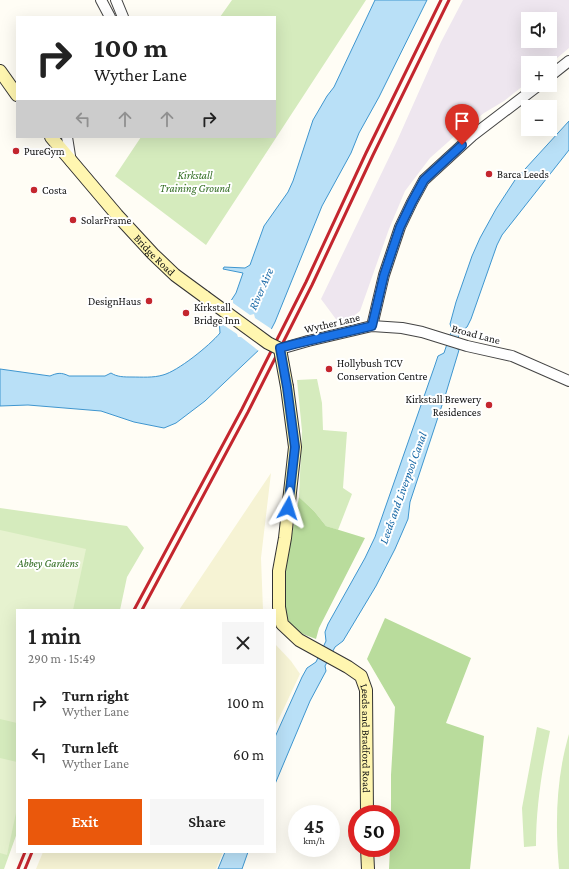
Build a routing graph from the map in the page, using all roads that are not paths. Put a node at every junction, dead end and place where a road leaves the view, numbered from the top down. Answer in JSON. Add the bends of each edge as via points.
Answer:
{"nodes":[{"id":1,"x":101,"y":0,"type":"edge"},
{"id":2,"x":116,"y":0,"type":"edge"},
{"id":3,"x":109,"y":16,"type":"edge"},
{"id":4,"x":123,"y":16,"type":"edge"},
{"id":5,"x":569,"y":60,"type":"edge"},
{"id":6,"x":557,"y":70,"type":"edge"},
{"id":7,"x":0,"y":71,"type":"edge"},
{"id":8,"x":530,"y":92,"type":"edge"},
{"id":9,"x":16,"y":94,"type":"edge"},
{"id":10,"x":52,"y":138,"type":"edge"},
{"id":11,"x":67,"y":138,"type":"edge"},
{"id":12,"x":72,"y":162,"type":"junction"},
{"id":13,"x":372,"y":326,"type":"junction"},
{"id":14,"x":280,"y":348,"type":"junction"},
{"id":15,"x":569,"y":381,"type":"edge"},
{"id":16,"x":367,"y":805,"type":"edge"},
{"id":17,"x":367,"y":857,"type":"edge"},
{"id":18,"x":368,"y":869,"type":"edge"}],
"edges":[{"from":1,"to":3,"type":"street"},
{"from":2,"to":4,"type":"street"},
{"from":5,"to":6,"type":"street"},
{"from":7,"to":9,"type":"main road"},
{"from":8,"to":13,"type":"street","name":"Wyther Lane","via":[[472,136],[424,180],[400,227],[384,275]]},
{"from":10,"to":12,"type":"main road","name":"Bridge Road"},
{"from":11,"to":12,"type":"street"},
{"from":12,"to":14,"type":"main road","name":"Bridge Road","bridge":true,"via":[[117,215],[175,275],[268,343]]},
{"from":13,"to":14,"type":"street","name":"Wyther Lane","bridge":true},
{"from":13,"to":15,"type":"street","name":"Broad Lane","via":[[402,328],[512,356]]},
{"from":14,"to":16,"type":"main road","name":"Leeds and Bradford Road","bridge":true,"via":[[295,447],[279,571],[279,608],[282,624],[299,640],[360,676],[366,690]]},
{"from":17,"to":18,"type":"main road"}]}
